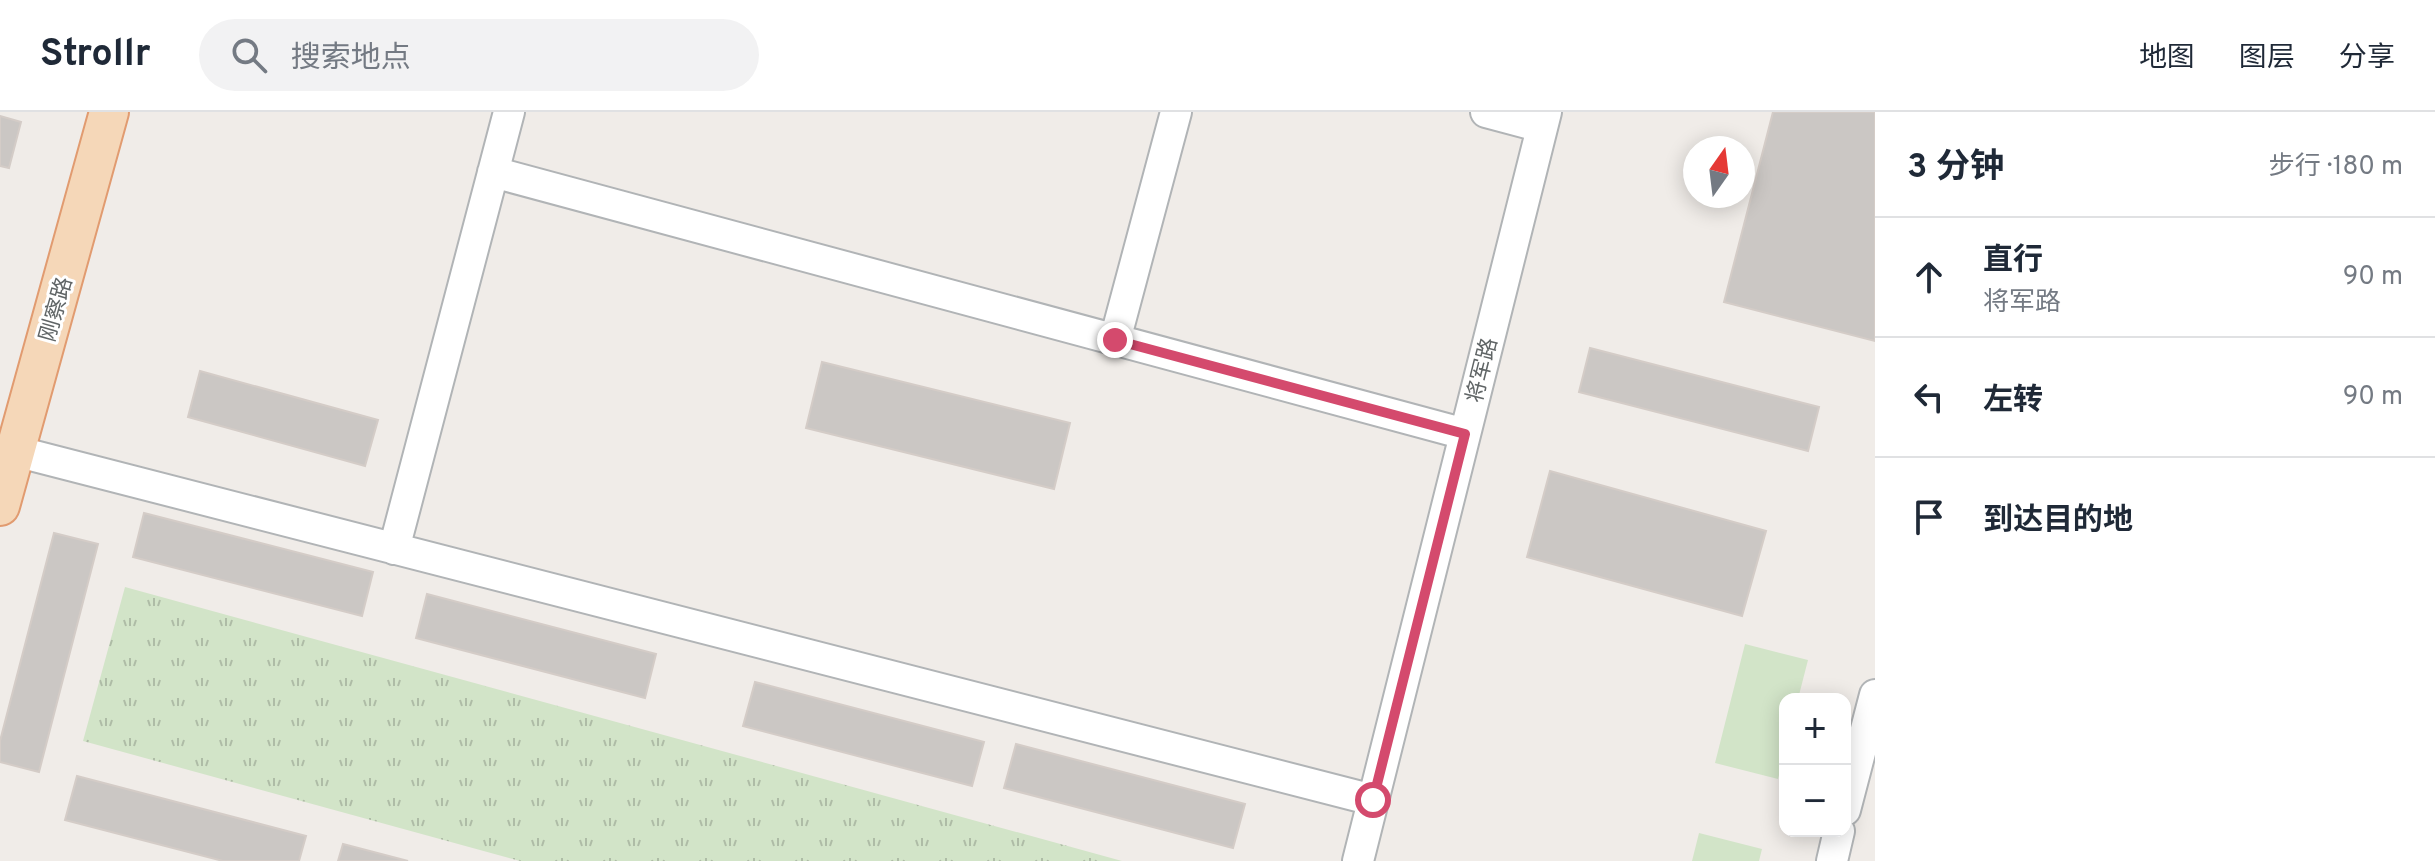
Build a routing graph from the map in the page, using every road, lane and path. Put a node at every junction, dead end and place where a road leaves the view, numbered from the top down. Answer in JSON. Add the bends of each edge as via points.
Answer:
{"nodes":[{"id":1,"x":109,"y":112,"type":"edge"},
{"id":2,"x":509,"y":112,"type":"edge"},
{"id":3,"x":1176,"y":112,"type":"edge"},
{"id":4,"x":1486,"y":112,"type":"edge"},
{"id":5,"x":1544,"y":120,"type":"edge"},
{"id":6,"x":493,"y":172,"type":"junction"},
{"id":7,"x":1115,"y":340,"type":"junction"},
{"id":8,"x":1465,"y":434,"type":"junction"},
{"id":9,"x":15,"y":451,"type":"junction"},
{"id":10,"x":0,"y":506,"type":"edge"},
{"id":11,"x":394,"y":549,"type":"junction"},
{"id":12,"x":1875,"y":695,"type":"edge"},
{"id":13,"x":1851,"y":787,"type":"edge"},
{"id":14,"x":1373,"y":800,"type":"junction"},
{"id":15,"x":1838,"y":837,"type":"edge"},
{"id":16,"x":1358,"y":861,"type":"edge"},
{"id":17,"x":1832,"y":861,"type":"edge"}],
"edges":[{"from":1,"to":9,"type":"main road","name":"刚察路"},
{"from":2,"to":6,"type":"street"},
{"from":3,"to":7,"type":"street"},
{"from":4,"to":5,"type":"street"},
{"from":5,"to":8,"type":"street","name":"将军路"},
{"from":6,"to":7,"type":"street"},
{"from":6,"to":11,"type":"street"},
{"from":7,"to":8,"type":"street"},
{"from":8,"to":14,"type":"street","name":"将军路"},
{"from":9,"to":10,"type":"main road","name":"刚察路"},
{"from":9,"to":11,"type":"street"},
{"from":11,"to":14,"type":"street"},
{"from":12,"to":13,"type":"street"},
{"from":14,"to":16,"type":"street","name":"将军路"},
{"from":15,"to":17,"type":"street"}]}
